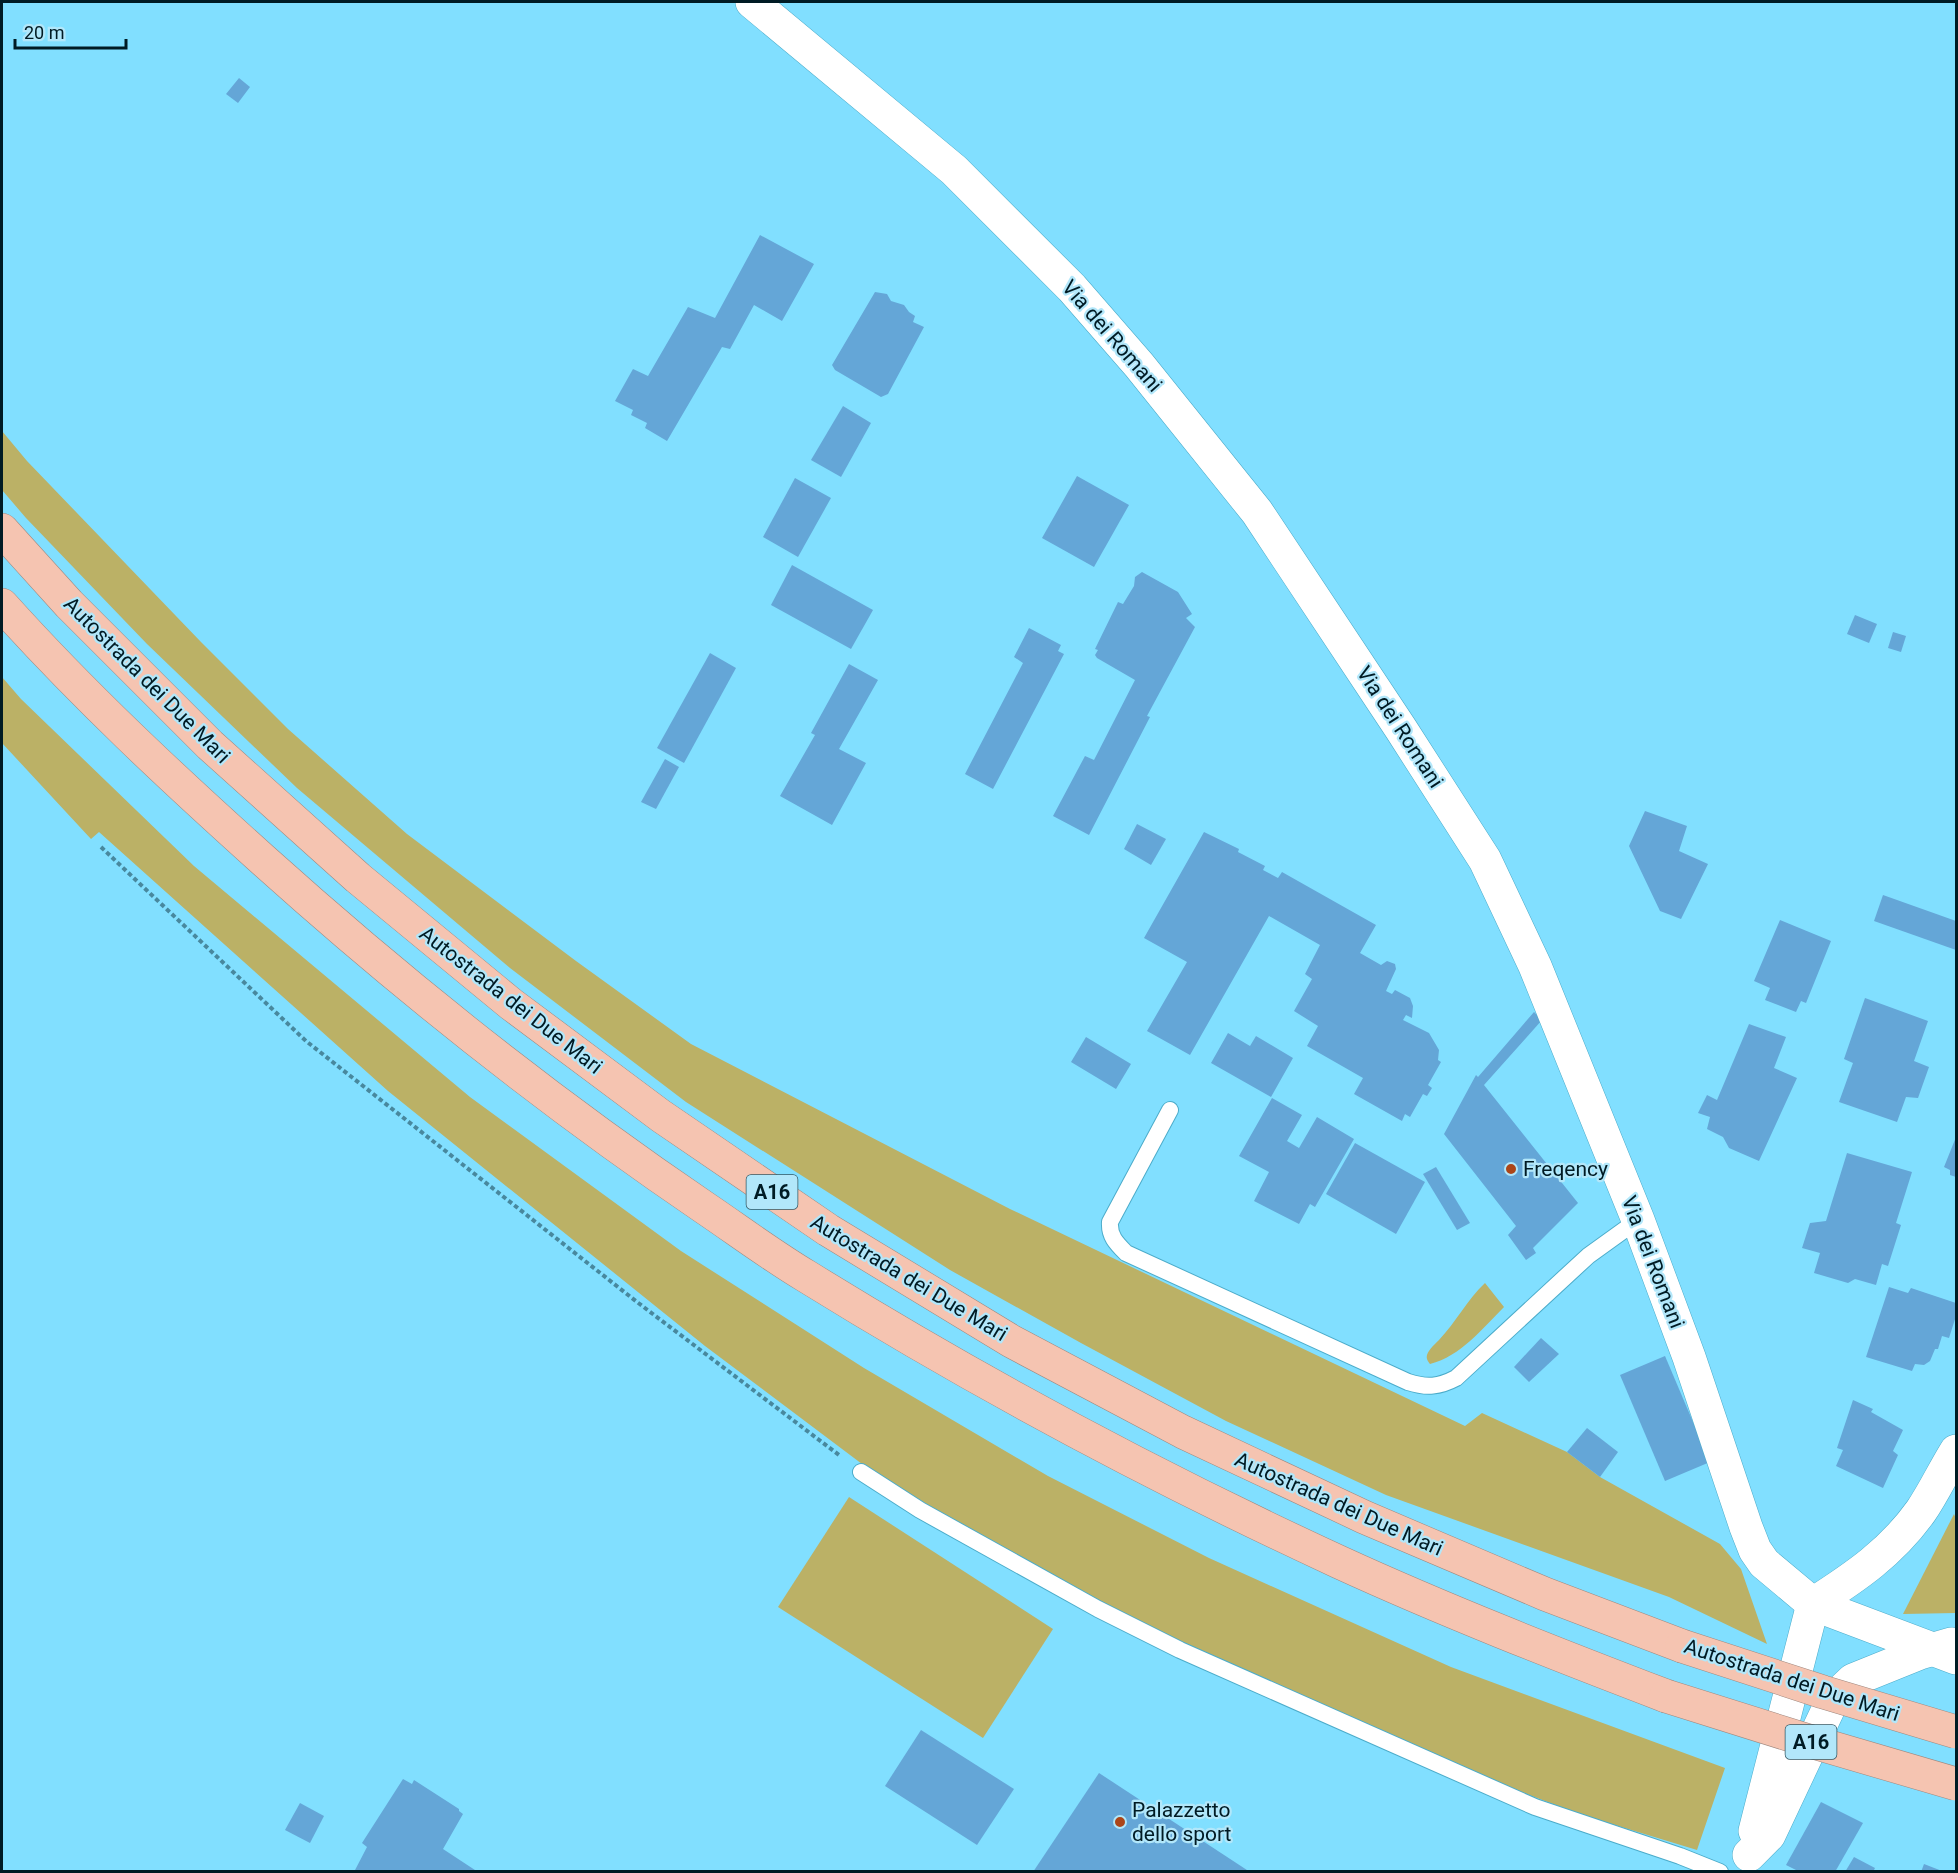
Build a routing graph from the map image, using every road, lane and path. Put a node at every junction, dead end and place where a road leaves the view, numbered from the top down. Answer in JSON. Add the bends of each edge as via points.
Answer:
{"nodes":[{"id":1,"x":752,"y":2,"type":"edge"},
{"id":2,"x":2,"y":530,"type":"edge"},
{"id":3,"x":2,"y":605,"type":"edge"},
{"id":4,"x":101,"y":847,"type":"dead end"},
{"id":5,"x":1170,"y":1110,"type":"dead end"},
{"id":6,"x":1638,"y":1220,"type":"junction"},
{"id":7,"x":1956,"y":1451,"type":"edge"},
{"id":8,"x":861,"y":1472,"type":"joint"},
{"id":9,"x":1813,"y":1604,"type":"junction"},
{"id":10,"x":1950,"y":1649,"type":"edge"},
{"id":11,"x":1956,"y":1731,"type":"edge"},
{"id":12,"x":1956,"y":1784,"type":"edge"},
{"id":13,"x":1745,"y":1863,"type":"edge"},
{"id":14,"x":1720,"y":1872,"type":"edge"}],
"edges":[{"from":1,"to":6,"type":"main road","name":"Via dei Romani","via":[[954,170],[1063,280],[1139,365],[1264,522],[1485,860],[1535,966]]},
{"from":2,"to":11,"type":"highway","name":"Autostrada dei Due Mari","number":"A16","bridge":true,"via":[[69,604],[210,745],[358,878],[511,1004],[651,1109],[828,1230],[1021,1346],[1183,1432],[1364,1517],[1545,1594],[1682,1646]]},
{"from":3,"to":12,"type":"highway","number":"A16","bridge":true,"via":[[175,781],[325,916],[480,1044],[634,1159],[802,1274],[998,1390],[1160,1477],[1342,1563],[1665,1696]]},
{"from":4,"to":8,"type":"path","via":[[306,1041],[637,1302]]},
{"from":5,"to":6,"type":"lane","via":[[1110,1222],[1110,1232],[1117,1244],[1126,1252],[1420,1386],[1433,1387],[1456,1378],[1587,1256]]},
{"from":6,"to":9,"type":"main road","name":"Via dei Romani","via":[[1755,1550],[1776,1575]]},
{"from":7,"to":9,"type":"main road","via":[[1920,1511],[1885,1552]]},
{"from":8,"to":14,"type":"lane","via":[[1098,1609],[1180,1650],[1535,1807]]},
{"from":9,"to":10,"type":"main road","name":"Via dei Romani"},
{"from":9,"to":13,"type":"main road"},
{"from":10,"to":13,"type":"main road","via":[[1920,1653],[1853,1680],[1833,1699],[1769,1835]]}]}
